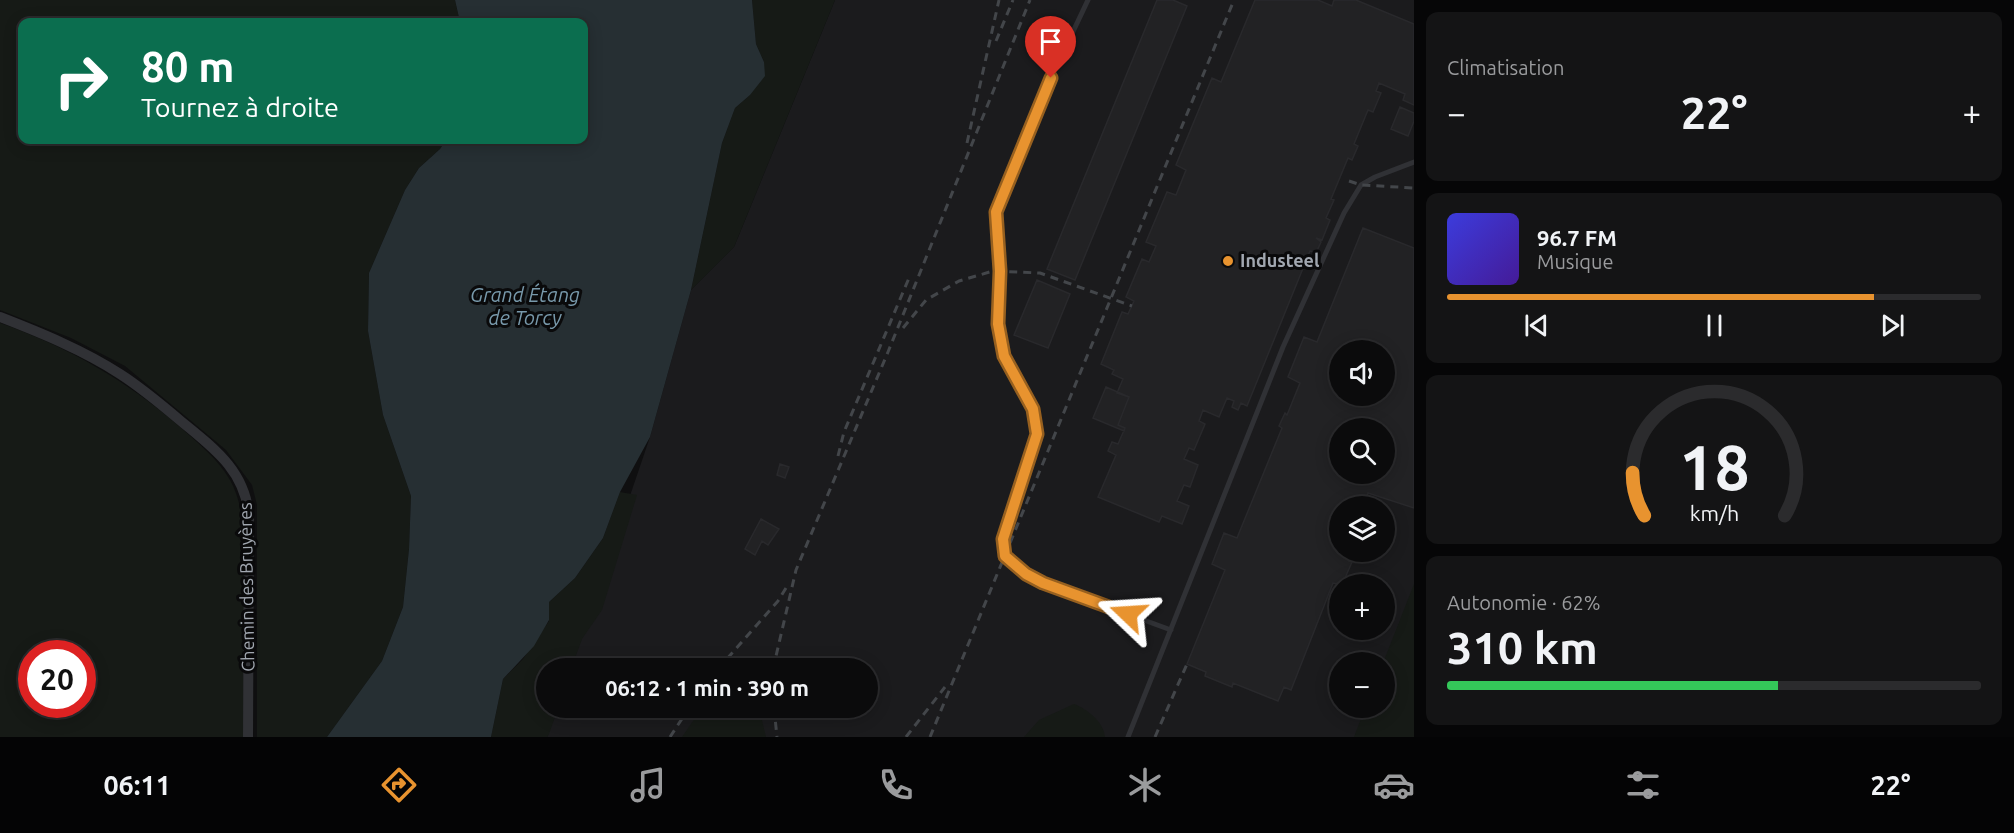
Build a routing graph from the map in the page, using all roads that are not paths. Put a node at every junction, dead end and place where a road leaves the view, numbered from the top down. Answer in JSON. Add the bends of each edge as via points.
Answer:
{"nodes":[{"id":1,"x":1088,"y":0,"type":"edge"},
{"id":2,"x":1414,"y":162,"type":"edge"},
{"id":3,"x":0,"y":317,"type":"edge"},
{"id":4,"x":1171,"y":630,"type":"junction"},
{"id":5,"x":248,"y":737,"type":"edge"},
{"id":6,"x":1128,"y":737,"type":"edge"}],
"edges":[{"from":1,"to":4,"type":"lane","via":[[1042,97],[996,212],[1000,335],[1004,356],[1033,409],[1037,434],[1003,539],[1005,556],[1043,583]]},
{"from":2,"to":4,"type":"lane","via":[[1361,185],[1344,213],[1283,347]]},
{"from":3,"to":5,"type":"street","name":"Chemin des Bruyères","via":[[62,342],[120,374],[207,442],[242,484],[249,516]]},
{"from":4,"to":6,"type":"lane"}]}
